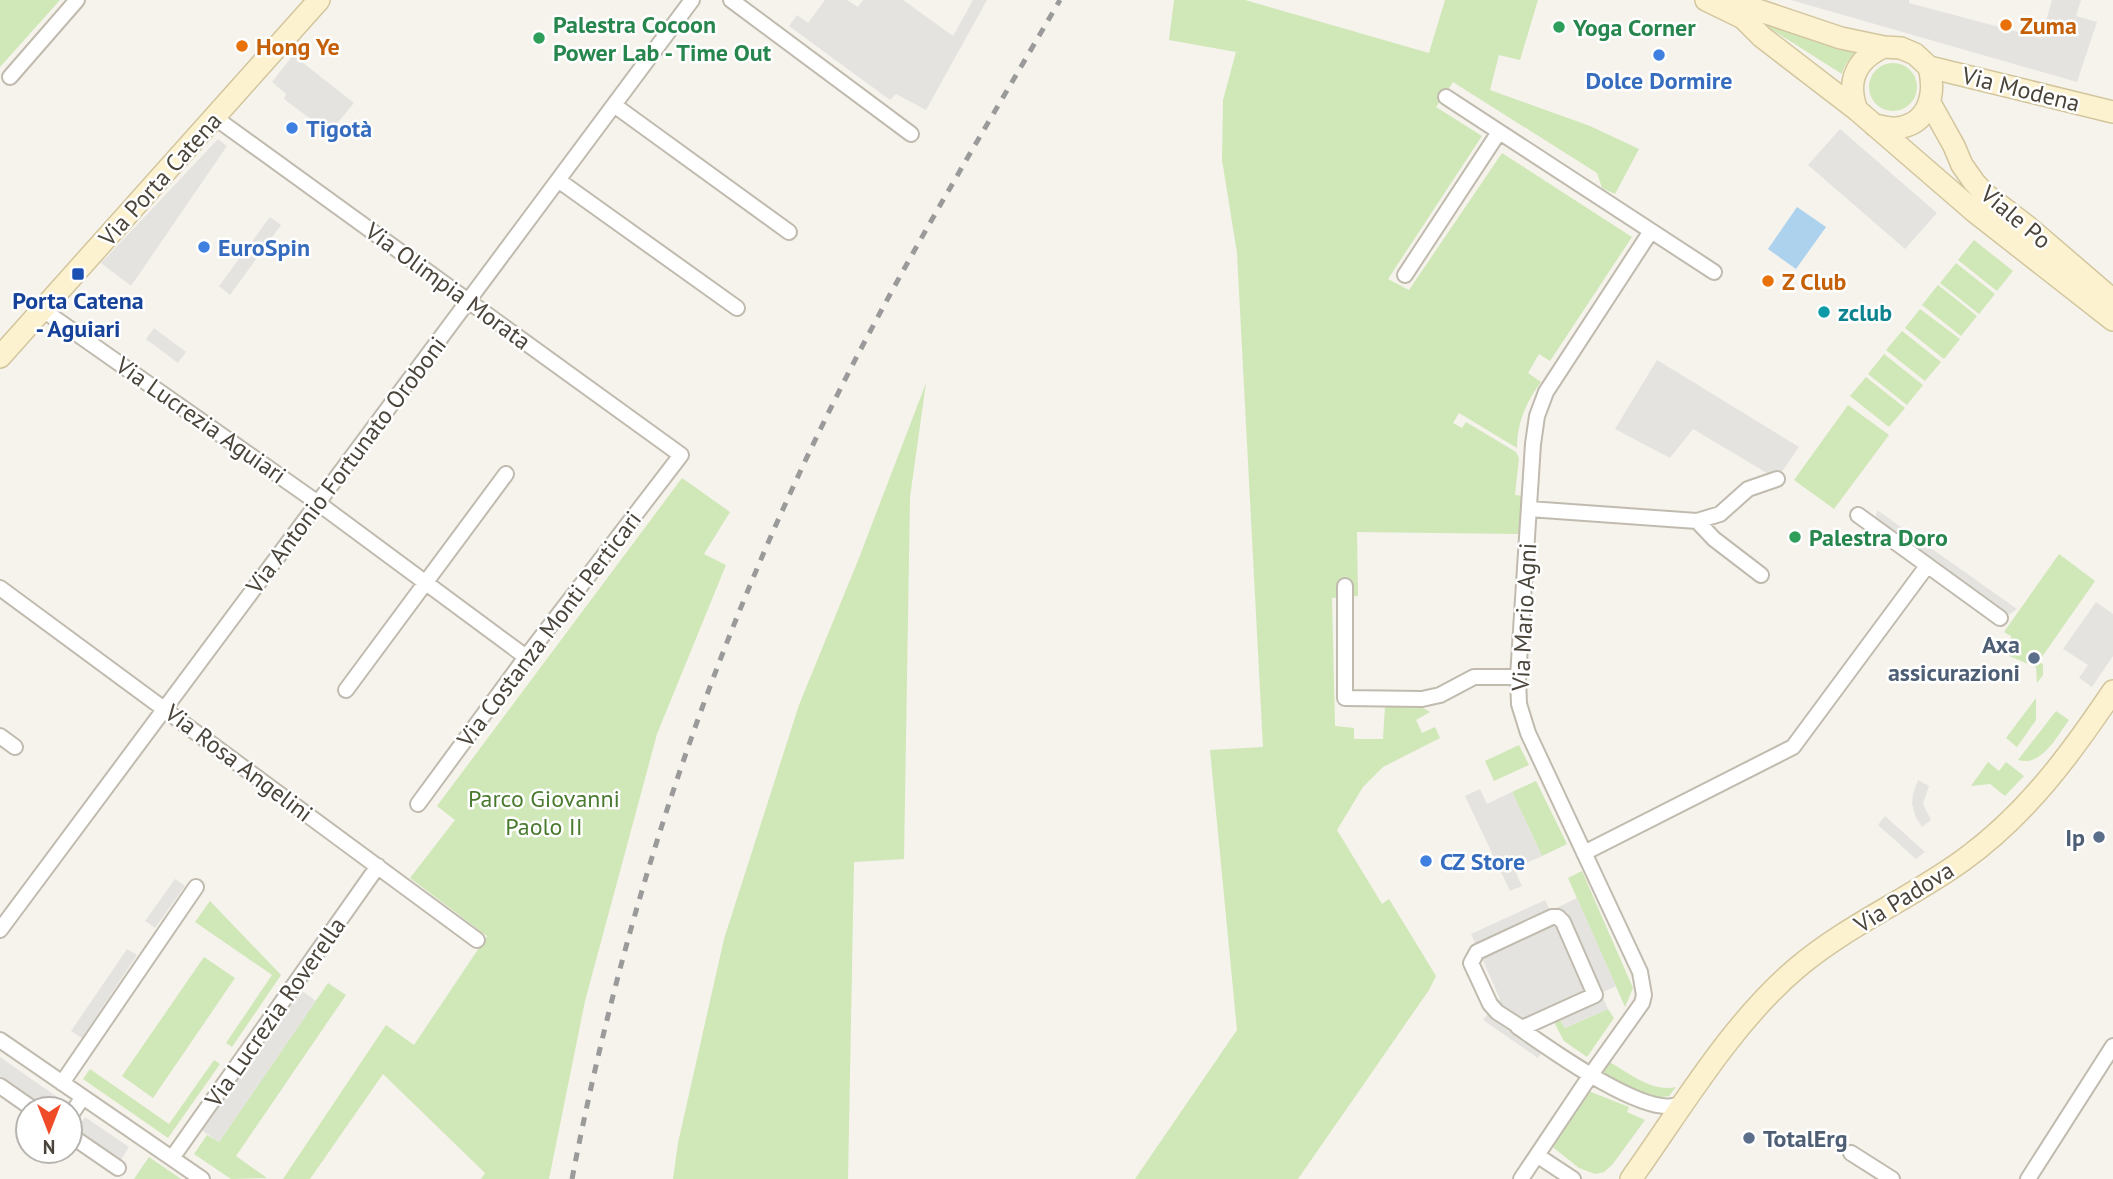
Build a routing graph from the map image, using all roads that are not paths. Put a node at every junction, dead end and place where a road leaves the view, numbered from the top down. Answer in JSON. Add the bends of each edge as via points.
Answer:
{"nodes":[{"id":1,"x":77,"y":0,"type":"edge"},
{"id":2,"x":320,"y":0,"type":"edge"},
{"id":3,"x":692,"y":0,"type":"edge"},
{"id":4,"x":731,"y":0,"type":"edge"},
{"id":5,"x":1706,"y":0,"type":"edge"},
{"id":6,"x":1728,"y":0,"type":"edge"},
{"id":7,"x":1907,"y":54,"type":"junction"},
{"id":8,"x":10,"y":77,"type":"dead end"},
{"id":9,"x":1446,"y":97,"type":"dead end"},
{"id":10,"x":1930,"y":103,"type":"junction"},
{"id":11,"x":614,"y":105,"type":"junction"},
{"id":12,"x":1857,"y":110,"type":"junction"},
{"id":13,"x":2113,"y":112,"type":"edge"},
{"id":14,"x":214,"y":117,"type":"junction"},
{"id":15,"x":1874,"y":125,"type":"junction"},
{"id":16,"x":1499,"y":132,"type":"junction"},
{"id":17,"x":911,"y":134,"type":"dead end"},
{"id":18,"x":558,"y":180,"type":"junction"},
{"id":19,"x":1651,"y":231,"type":"junction"},
{"id":20,"x":789,"y":232,"type":"dead end"},
{"id":21,"x":1714,"y":272,"type":"dead end"},
{"id":22,"x":1405,"y":275,"type":"dead end"},
{"id":23,"x":2113,"y":300,"type":"edge"},
{"id":24,"x":468,"y":301,"type":"junction"},
{"id":25,"x":737,"y":308,"type":"dead end"},
{"id":26,"x":43,"y":310,"type":"junction"},
{"id":27,"x":2113,"y":320,"type":"edge"},
{"id":28,"x":0,"y":357,"type":"edge"},
{"id":29,"x":681,"y":455,"type":"joint"},
{"id":30,"x":506,"y":474,"type":"dead end"},
{"id":31,"x":1777,"y":479,"type":"dead end"},
{"id":32,"x":318,"y":503,"type":"junction"},
{"id":33,"x":1529,"y":509,"type":"junction"},
{"id":34,"x":1858,"y":515,"type":"dead end"},
{"id":35,"x":1698,"y":521,"type":"junction"},
{"id":36,"x":1927,"y":566,"type":"junction"},
{"id":37,"x":1761,"y":575,"type":"dead end"},
{"id":38,"x":426,"y":583,"type":"junction"},
{"id":39,"x":1346,"y":586,"type":"dead end"},
{"id":40,"x":0,"y":588,"type":"edge"},
{"id":41,"x":2000,"y":618,"type":"dead end"},
{"id":42,"x":526,"y":657,"type":"junction"},
{"id":43,"x":1518,"y":677,"type":"junction"},
{"id":44,"x":346,"y":690,"type":"dead end"},
{"id":45,"x":2113,"y":691,"type":"edge"},
{"id":46,"x":165,"y":708,"type":"junction"},
{"id":47,"x":0,"y":736,"type":"edge"},
{"id":48,"x":15,"y":747,"type":"dead end"},
{"id":49,"x":418,"y":804,"type":"dead end"},
{"id":50,"x":1584,"y":853,"type":"junction"},
{"id":51,"x":378,"y":866,"type":"junction"},
{"id":52,"x":196,"y":887,"type":"dead end"},
{"id":53,"x":0,"y":930,"type":"edge"},
{"id":54,"x":477,"y":940,"type":"dead end"},
{"id":55,"x":1518,"y":1027,"type":"junction"},
{"id":56,"x":0,"y":1040,"type":"edge"},
{"id":57,"x":2113,"y":1046,"type":"edge"},
{"id":58,"x":1590,"y":1076,"type":"junction"},
{"id":59,"x":62,"y":1083,"type":"junction"},
{"id":60,"x":80,"y":1095,"type":"edge"},
{"id":61,"x":1690,"y":1096,"type":"junction"},
{"id":62,"x":84,"y":1098,"type":"edge"},
{"id":63,"x":84,"y":1145,"type":"edge"},
{"id":64,"x":1851,"y":1153,"type":"dead end"},
{"id":65,"x":1538,"y":1156,"type":"junction"},
{"id":66,"x":172,"y":1158,"type":"junction"},
{"id":67,"x":118,"y":1168,"type":"dead end"},
{"id":68,"x":202,"y":1179,"type":"edge"},
{"id":69,"x":1521,"y":1179,"type":"edge"},
{"id":70,"x":1573,"y":1179,"type":"edge"},
{"id":71,"x":1631,"y":1179,"type":"edge"},
{"id":72,"x":1892,"y":1179,"type":"edge"},
{"id":73,"x":2028,"y":1179,"type":"edge"}],
"edges":[{"from":1,"to":8,"type":"street"},
{"from":2,"to":14,"type":"main road","name":"Via Porta Catena"},
{"from":3,"to":11,"type":"street","name":"Via Antonio Fortunato Oroboni"},
{"from":4,"to":17,"type":"street"},
{"from":5,"to":12,"type":"main road","name":"Viale Po","via":[[1743,18]]},
{"from":6,"to":7,"type":"main road","name":"Via Modena","via":[[1841,38]]},
{"from":7,"to":10,"type":"main road","name":"Via Modena","via":[[1933,92]]},
{"from":7,"to":12,"type":"main road","via":[[1863,59],[1852,83]]},
{"from":7,"to":13,"type":"main road","name":"Via Modena"},
{"from":9,"to":16,"type":"street"},
{"from":10,"to":15,"type":"main road","via":[[1917,121],[1896,129]]},
{"from":10,"to":23,"type":"main road","name":"Viale Po","via":[[1962,165],[1985,194]]},
{"from":11,"to":18,"type":"street","name":"Via Antonio Fortunato Oroboni"},
{"from":11,"to":20,"type":"street"},
{"from":12,"to":15,"type":"main road","name":"Viale Po"},
{"from":14,"to":24,"type":"street","name":"Via Olimpia Morata"},
{"from":14,"to":26,"type":"main road","name":"Via Porta Catena"},
{"from":15,"to":27,"type":"main road","name":"Viale Po","via":[[1975,212]]},
{"from":16,"to":19,"type":"street"},
{"from":16,"to":22,"type":"street"},
{"from":18,"to":24,"type":"street","name":"Via Antonio Fortunato Oroboni"},
{"from":18,"to":25,"type":"street"},
{"from":19,"to":21,"type":"street"},
{"from":19,"to":33,"type":"street","name":"Via Mario Agni","via":[[1542,399],[1533,444]]},
{"from":24,"to":29,"type":"street","name":"Via Olimpia Morata"},
{"from":24,"to":32,"type":"street","name":"Via Antonio Fortunato Oroboni"},
{"from":26,"to":28,"type":"main road","name":"Via Porta Catena"},
{"from":26,"to":32,"type":"street","name":"Via Lucrezia Aguiari"},
{"from":29,"to":42,"type":"street","name":"Via Costanza Monti Perticari"},
{"from":30,"to":38,"type":"street"},
{"from":31,"to":35,"type":"street","via":[[1748,489],[1720,514]]},
{"from":32,"to":38,"type":"street","name":"Via Lucrezia Aguiari"},
{"from":32,"to":46,"type":"street","name":"Via Antonio Fortunato Oroboni"},
{"from":33,"to":35,"type":"street"},
{"from":33,"to":43,"type":"street","name":"Via Mario Agni"},
{"from":34,"to":36,"type":"street"},
{"from":35,"to":37,"type":"street"},
{"from":36,"to":41,"type":"street"},
{"from":36,"to":50,"type":"street","via":[[1793,747]]},
{"from":38,"to":42,"type":"street","name":"Via Lucrezia Aguiari"},
{"from":38,"to":44,"type":"street"},
{"from":39,"to":43,"type":"street","via":[[1345,698],[1422,699],[1474,677]]},
{"from":40,"to":46,"type":"street","name":"Via Rosa Angelini"},
{"from":42,"to":49,"type":"street","name":"Via Costanza Monti Perticari"},
{"from":43,"to":50,"type":"street","name":"Via Mario Agni","via":[[1519,704],[1528,733]]},
{"from":45,"to":61,"type":"main road","name":"Via Padova","via":[[2050,780],[2011,821],[1964,860],[1798,967],[1753,1010]]},
{"from":46,"to":51,"type":"street","name":"Via Rosa Angelini"},
{"from":46,"to":53,"type":"street","name":"Via Antonio Fortunato Oroboni"},
{"from":47,"to":48,"type":"street"},
{"from":50,"to":58,"type":"street","name":"Via Mario Agni","via":[[1640,972],[1644,995]]},
{"from":51,"to":54,"type":"street","name":"Via Rosa Angelini"},
{"from":51,"to":66,"type":"street","name":"Via Lucrezia Roverella"},
{"from":52,"to":59,"type":"street"},
{"from":55,"to":55,"type":"street","via":[[1525,1028],[1595,995],[1558,917],[1477,952],[1472,959],[1490,1004]]},
{"from":55,"to":58,"type":"street"},
{"from":56,"to":59,"type":"street"},
{"from":57,"to":73,"type":"street"},
{"from":58,"to":61,"type":"street","via":[[1653,1104],[1677,1105]]},
{"from":58,"to":65,"type":"street"},
{"from":59,"to":60,"type":"street"},
{"from":61,"to":71,"type":"main road","name":"Via Padova"},
{"from":62,"to":66,"type":"street"},
{"from":63,"to":67,"type":"street"},
{"from":64,"to":72,"type":"street"},
{"from":65,"to":69,"type":"street"},
{"from":65,"to":70,"type":"street"},
{"from":66,"to":68,"type":"street"}]}
